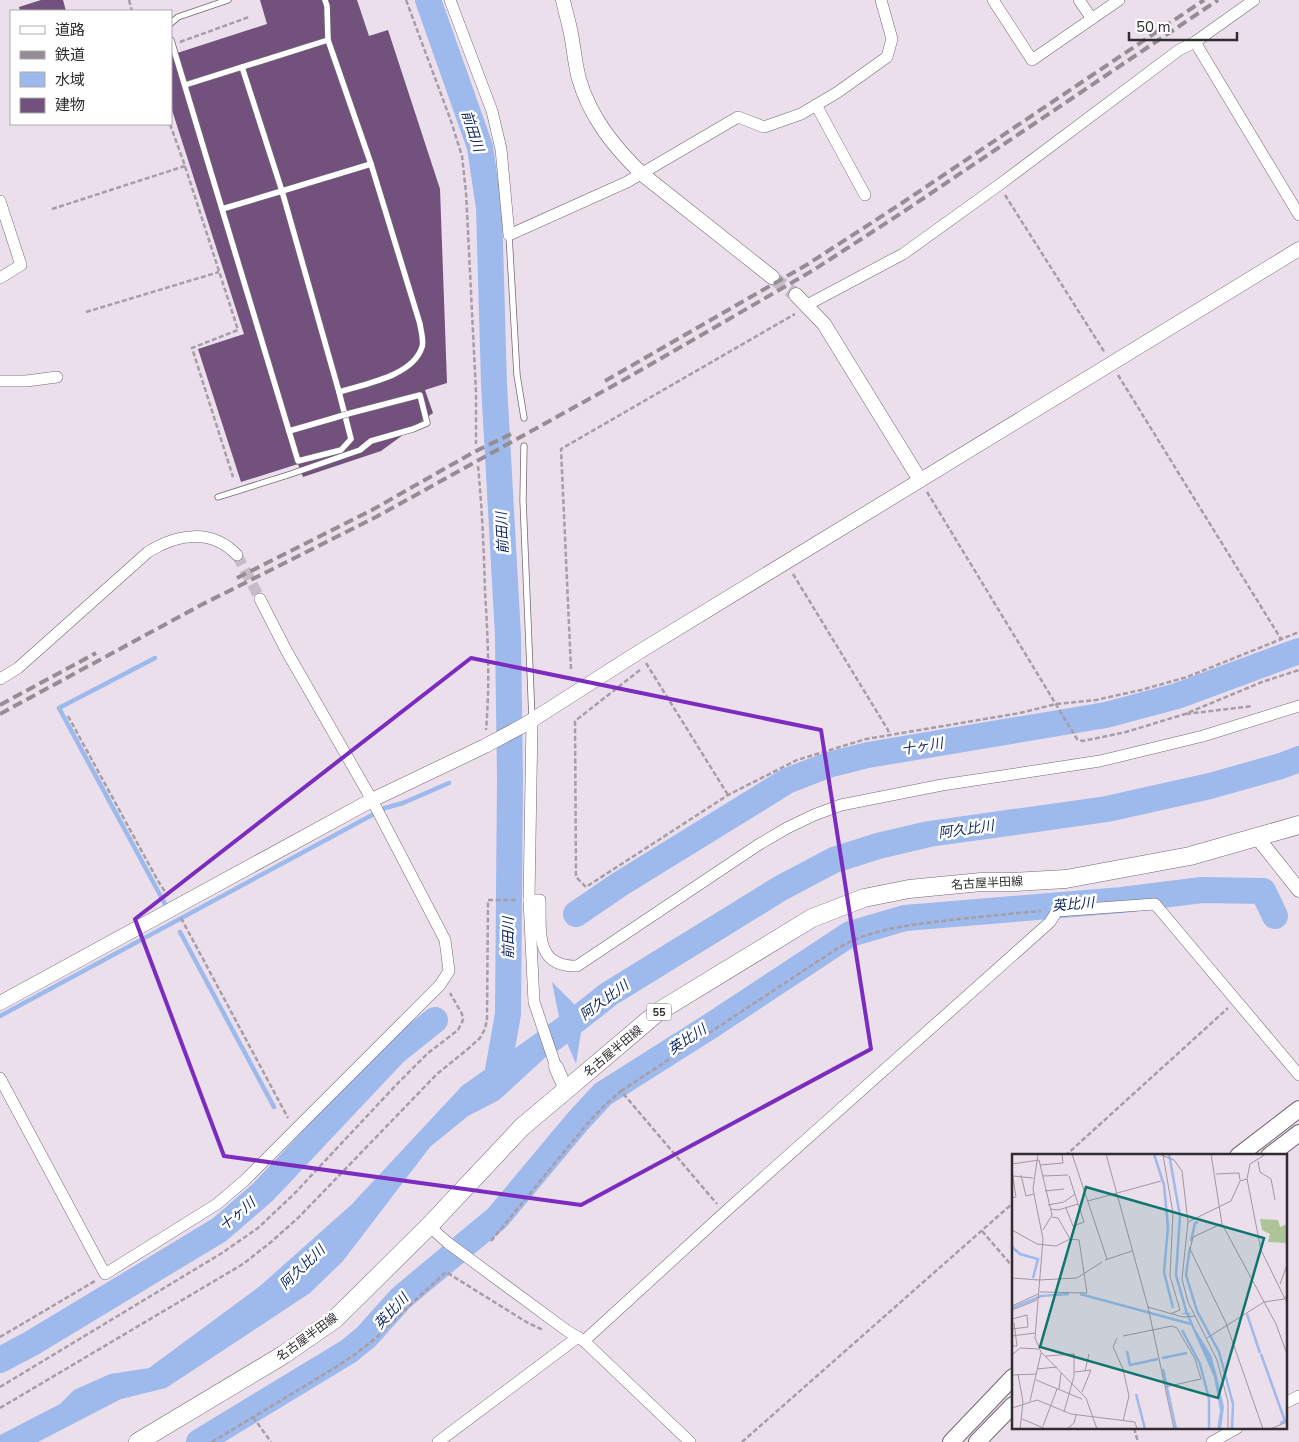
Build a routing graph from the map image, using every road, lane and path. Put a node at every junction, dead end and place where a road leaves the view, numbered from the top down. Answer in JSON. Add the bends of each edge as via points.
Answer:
{"nodes":[{"id":1,"x":228,"y":0,"type":"edge"},
{"id":2,"x":325,"y":0,"type":"edge"},
{"id":3,"x":406,"y":0,"type":"edge"},
{"id":4,"x":450,"y":0,"type":"edge"},
{"id":5,"x":563,"y":0,"type":"edge"},
{"id":6,"x":881,"y":0,"type":"edge"},
{"id":7,"x":993,"y":0,"type":"edge"},
{"id":8,"x":1079,"y":0,"type":"edge"},
{"id":9,"x":1119,"y":0,"type":"edge"},
{"id":10,"x":1254,"y":0,"type":"edge"},
{"id":11,"x":249,"y":17,"type":"dead end"},
{"id":12,"x":1092,"y":19,"type":"junction"},
{"id":13,"x":172,"y":22,"type":"edge"},
{"id":14,"x":328,"y":40,"type":"junction"},
{"id":15,"x":172,"y":42,"type":"edge"},
{"id":16,"x":1194,"y":42,"type":"junction"},
{"id":17,"x":242,"y":67,"type":"junction"},
{"id":18,"x":185,"y":85,"type":"junction"},
{"id":19,"x":816,"y":105,"type":"junction"},
{"id":20,"x":170,"y":125,"type":"edge"},
{"id":21,"x":372,"y":164,"type":"junction"},
{"id":22,"x":186,"y":166,"type":"junction"},
{"id":23,"x":642,"y":174,"type":"junction"},
{"id":24,"x":999,"y":185,"type":"junction"},
{"id":25,"x":282,"y":191,"type":"junction"},
{"id":26,"x":864,"y":195,"type":"dead end"},
{"id":27,"x":0,"y":202,"type":"edge"},
{"id":28,"x":52,"y":209,"type":"dead end"},
{"id":29,"x":222,"y":209,"type":"junction"},
{"id":30,"x":1299,"y":215,"type":"edge"},
{"id":31,"x":509,"y":235,"type":"junction"},
{"id":32,"x":1299,"y":249,"type":"edge"},
{"id":33,"x":219,"y":272,"type":"junction"},
{"id":34,"x":772,"y":277,"type":"tunnel mouth"},
{"id":35,"x":0,"y":278,"type":"edge"},
{"id":36,"x":796,"y":295,"type":"tunnel mouth"},
{"id":37,"x":807,"y":305,"type":"junction"},
{"id":38,"x":86,"y":312,"type":"dead end"},
{"id":39,"x":1111,"y":364,"type":"junction"},
{"id":40,"x":56,"y":377,"type":"dead end"},
{"id":41,"x":0,"y":381,"type":"edge"},
{"id":42,"x":339,"y":392,"type":"junction"},
{"id":43,"x":524,"y":418,"type":"dead end"},
{"id":44,"x":289,"y":431,"type":"junction"},
{"id":45,"x":476,"y":444,"type":"dead end"},
{"id":46,"x":524,"y":446,"type":"dead end"},
{"id":47,"x":478,"y":466,"type":"dead end"},
{"id":48,"x":233,"y":477,"type":"dead end"},
{"id":49,"x":920,"y":480,"type":"junction"},
{"id":50,"x":218,"y":497,"type":"dead end"},
{"id":51,"x":237,"y":555,"type":"tunnel mouth"},
{"id":52,"x":786,"y":562,"type":"junction"},
{"id":53,"x":260,"y":599,"type":"tunnel mouth"},
{"id":54,"x":1299,"y":632,"type":"edge"},
{"id":55,"x":1282,"y":639,"type":"junction"},
{"id":56,"x":571,"y":669,"type":"dead end"},
{"id":57,"x":1299,"y":670,"type":"edge"},
{"id":58,"x":0,"y":679,"type":"edge"},
{"id":59,"x":1056,"y":704,"type":"junction"},
{"id":60,"x":1258,"y":706,"type":"dead end"},
{"id":61,"x":1299,"y":706,"type":"edge"},
{"id":62,"x":1185,"y":714,"type":"junction"},
{"id":63,"x":68,"y":716,"type":"dead end"},
{"id":64,"x":529,"y":722,"type":"junction"},
{"id":65,"x":889,"y":736,"type":"junction"},
{"id":66,"x":488,"y":744,"type":"junction"},
{"id":67,"x":728,"y":795,"type":"junction"},
{"id":68,"x":372,"y":800,"type":"junction"},
{"id":69,"x":1299,"y":824,"type":"edge"},
{"id":70,"x":1257,"y":837,"type":"junction"},
{"id":71,"x":1299,"y":890,"type":"edge"},
{"id":72,"x":529,"y":900,"type":"junction"},
{"id":73,"x":175,"y":908,"type":"junction"},
{"id":74,"x":1057,"y":911,"type":"junction"},
{"id":75,"x":443,"y":980,"type":"junction"},
{"id":76,"x":1237,"y":1001,"type":"junction"},
{"id":77,"x":0,"y":1003,"type":"edge"},
{"id":78,"x":556,"y":1067,"type":"joint"},
{"id":79,"x":1299,"y":1074,"type":"edge"},
{"id":80,"x":0,"y":1078,"type":"edge"},
{"id":81,"x":566,"y":1090,"type":"junction"},
{"id":82,"x":621,"y":1092,"type":"junction"},
{"id":83,"x":1299,"y":1109,"type":"edge"},
{"id":84,"x":294,"y":1131,"type":"junction"},
{"id":85,"x":1299,"y":1133,"type":"edge"},
{"id":86,"x":1067,"y":1154,"type":"edge"},
{"id":87,"x":1241,"y":1154,"type":"edge"},
{"id":88,"x":1272,"y":1154,"type":"edge"},
{"id":89,"x":1012,"y":1204,"type":"edge"},
{"id":90,"x":725,"y":1212,"type":"junction"},
{"id":91,"x":429,"y":1226,"type":"junction"},
{"id":92,"x":982,"y":1231,"type":"junction"},
{"id":93,"x":491,"y":1241,"type":"dead end"},
{"id":94,"x":1012,"y":1266,"type":"edge"},
{"id":95,"x":105,"y":1274,"type":"junction"},
{"id":96,"x":566,"y":1330,"type":"junction"},
{"id":97,"x":0,"y":1337,"type":"edge"},
{"id":98,"x":581,"y":1339,"type":"junction"},
{"id":99,"x":1012,"y":1379,"type":"edge"},
{"id":100,"x":0,"y":1386,"type":"edge"},
{"id":101,"x":1299,"y":1396,"type":"edge"},
{"id":102,"x":1286,"y":1402,"type":"edge"},
{"id":103,"x":1012,"y":1406,"type":"edge"},
{"id":104,"x":0,"y":1408,"type":"edge"},
{"id":105,"x":253,"y":1417,"type":"junction"},
{"id":106,"x":1233,"y":1430,"type":"edge"},
{"id":107,"x":138,"y":1442,"type":"edge"},
{"id":108,"x":212,"y":1442,"type":"edge"},
{"id":109,"x":270,"y":1442,"type":"edge"},
{"id":110,"x":438,"y":1442,"type":"edge"},
{"id":111,"x":690,"y":1442,"type":"edge"},
{"id":112,"x":742,"y":1442,"type":"edge"},
{"id":113,"x":951,"y":1442,"type":"edge"},
{"id":114,"x":977,"y":1442,"type":"edge"},
{"id":115,"x":1212,"y":1442,"type":"edge"}],
"edges":[{"from":1,"to":13,"type":"lane","via":[[178,17]]},
{"from":2,"to":14,"type":"lane"},
{"from":3,"to":45,"type":"path","via":[[462,156],[476,392]]},
{"from":4,"to":31,"type":"street","via":[[494,120],[501,148]]},
{"from":5,"to":23,"type":"street","via":[[579,78],[588,102],[602,128]]},
{"from":6,"to":19,"type":"street","via":[[892,39],[887,57]]},
{"from":7,"to":12,"type":"street","via":[[1032,60]]},
{"from":8,"to":12,"type":"street"},
{"from":9,"to":12,"type":"street"},
{"from":10,"to":16,"type":"street"},
{"from":11,"to":15,"type":"path"},
{"from":14,"to":17,"type":"lane"},
{"from":14,"to":21,"type":"lane"},
{"from":15,"to":18,"type":"lane"},
{"from":16,"to":24,"type":"street"},
{"from":16,"to":30,"type":"street"},
{"from":17,"to":18,"type":"lane"},
{"from":17,"to":25,"type":"lane"},
{"from":18,"to":29,"type":"lane"},
{"from":19,"to":23,"type":"street","via":[[764,127],[738,116]]},
{"from":19,"to":26,"type":"street"},
{"from":20,"to":22,"type":"path"},
{"from":21,"to":25,"type":"lane"},
{"from":21,"to":42,"type":"lane","via":[[420,324],[423,346],[415,361],[397,373]]},
{"from":22,"to":28,"type":"path"},
{"from":22,"to":33,"type":"path"},
{"from":23,"to":31,"type":"street"},
{"from":23,"to":34,"type":"street"},
{"from":24,"to":37,"type":"street","via":[[903,254]]},
{"from":24,"to":39,"type":"path"},
{"from":25,"to":29,"type":"lane"},
{"from":25,"to":42,"type":"lane"},
{"from":27,"to":35,"type":"street","via":[[21,265]]},
{"from":29,"to":44,"type":"lane"},
{"from":31,"to":43,"type":"lane","via":[[517,375]]},
{"from":32,"to":39,"type":"street"},
{"from":33,"to":38,"type":"path"},
{"from":33,"to":48,"type":"path","via":[[238,330],[192,348]]},
{"from":36,"to":37,"type":"street"},
{"from":37,"to":49,"type":"street","via":[[839,347]]},
{"from":37,"to":56,"type":"path","via":[[561,449]]},
{"from":39,"to":49,"type":"street"},
{"from":39,"to":55,"type":"path"},
{"from":40,"to":41,"type":"street"},
{"from":42,"to":44,"type":"lane","via":[[351,438],[341,450],[298,461]]},
{"from":44,"to":50,"type":"lane","bridge":true,"via":[[420,394],[427,423],[371,441],[360,450]]},
{"from":46,"to":64,"type":"lane"},
{"from":47,"to":66,"type":"path","via":[[488,658]]},
{"from":49,"to":52,"type":"street"},
{"from":49,"to":59,"type":"path"},
{"from":51,"to":58,"type":"street","via":[[221,543],[206,538],[186,536],[159,545],[18,668]]},
{"from":52,"to":64,"type":"street"},
{"from":52,"to":65,"type":"path"},
{"from":53,"to":68,"type":"street"},
{"from":54,"to":55,"type":"path"},
{"from":55,"to":59,"type":"path","via":[[1187,677],[1105,698]]},
{"from":57,"to":62,"type":"path"},
{"from":59,"to":62,"type":"path","via":[[1077,739],[1083,741]]},
{"from":59,"to":65,"type":"path"},
{"from":60,"to":62,"type":"path"},
{"from":61,"to":72,"type":"street","via":[[1203,736],[1100,761],[882,796],[814,814],[758,845],[577,966],[562,965],[546,955],[542,945],[540,900]]},
{"from":63,"to":73,"type":"path"},
{"from":64,"to":66,"type":"street"},
{"from":64,"to":72,"type":"street"},
{"from":65,"to":67,"type":"path","via":[[866,739],[797,760]]},
{"from":66,"to":68,"type":"street"},
{"from":67,"to":67,"type":"path","via":[[586,887],[576,877],[575,722],[647,665]]},
{"from":68,"to":73,"type":"street"},
{"from":68,"to":75,"type":"street","via":[[445,940],[449,971]]},
{"from":69,"to":70,"type":"main road","name":"名古屋半田線","number":"55"},
{"from":70,"to":71,"type":"street"},
{"from":70,"to":81,"type":"main road","name":"名古屋半田線","number":"55","via":[[1190,856],[1066,879],[981,882],[909,889],[864,898],[812,918],[658,1012]]},
{"from":72,"to":78,"type":"street","via":[[534,1002]]},
{"from":72,"to":104,"type":"path","via":[[488,900],[487,1019],[480,1038],[437,1074],[298,1217],[243,1264]]},
{"from":73,"to":77,"type":"street"},
{"from":73,"to":84,"type":"path"},
{"from":74,"to":76,"type":"street","via":[[1155,904]]},
{"from":74,"to":82,"type":"path","via":[[900,926],[855,938]]},
{"from":74,"to":90,"type":"street","via":[[1050,922]]},
{"from":75,"to":84,"type":"street"},
{"from":75,"to":100,"type":"path","via":[[462,1014],[458,1030],[428,1053],[258,1228],[222,1253]]},
{"from":76,"to":79,"type":"street"},
{"from":76,"to":86,"type":"path"},
{"from":78,"to":81,"type":"street"},
{"from":80,"to":95,"type":"street"},
{"from":81,"to":91,"type":"main road","name":"名古屋半田線","number":"55","via":[[522,1127]]},
{"from":82,"to":90,"type":"path"},
{"from":82,"to":93,"type":"path","via":[[587,1124]]},
{"from":83,"to":87,"type":"main road"},
{"from":84,"to":95,"type":"street","via":[[217,1204]]},
{"from":85,"to":88,"type":"main road"},
{"from":89,"to":92,"type":"path"},
{"from":90,"to":98,"type":"street"},
{"from":91,"to":96,"type":"street"},
{"from":91,"to":107,"type":"main road","name":"名古屋半田線","number":"55","via":[[335,1319],[283,1355]]},
{"from":92,"to":94,"type":"path"},
{"from":92,"to":112,"type":"path"},
{"from":95,"to":97,"type":"path"},
{"from":96,"to":98,"type":"street"},
{"from":96,"to":105,"type":"path","via":[[555,1336],[528,1324],[446,1272],[357,1353]]},
{"from":98,"to":110,"type":"street"},
{"from":98,"to":111,"type":"street"},
{"from":99,"to":113,"type":"main road"},
{"from":101,"to":102,"type":"street"},
{"from":103,"to":114,"type":"main road"},
{"from":105,"to":108,"type":"path"},
{"from":105,"to":109,"type":"path"},
{"from":106,"to":115,"type":"street"}]}
